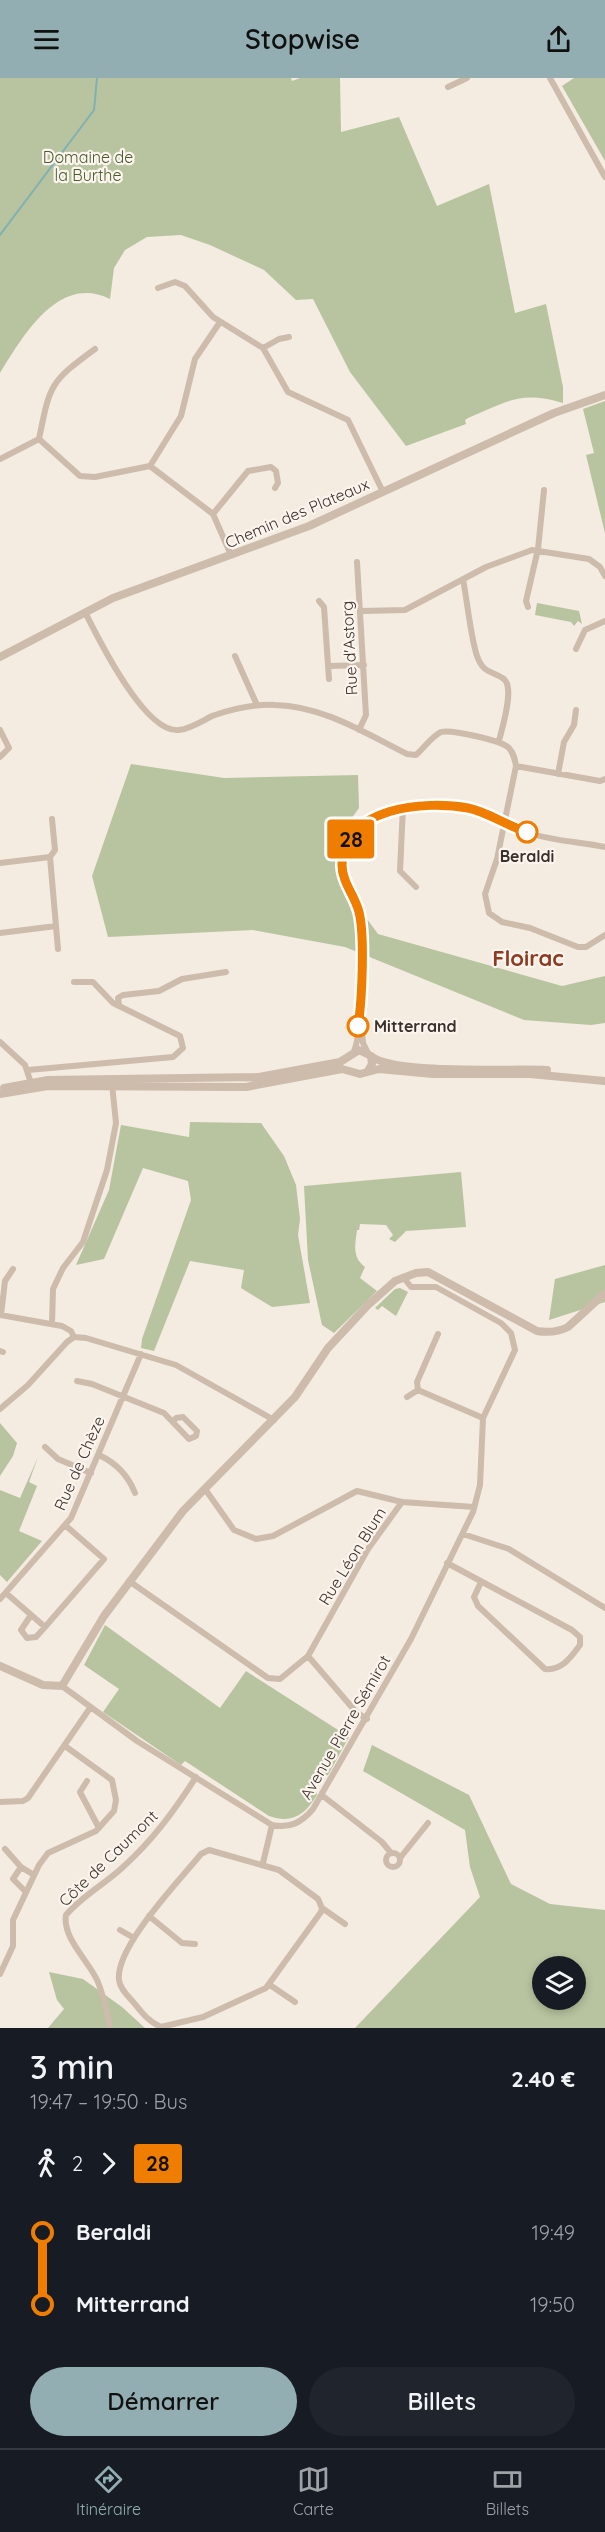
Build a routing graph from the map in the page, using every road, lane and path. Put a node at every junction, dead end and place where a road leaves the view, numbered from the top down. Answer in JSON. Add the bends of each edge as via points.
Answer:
{"nodes":[{"id":1,"x":467,"y":78,"type":"edge"},
{"id":2,"x":550,"y":78,"type":"edge"},
{"id":3,"x":448,"y":87,"type":"dead end"},
{"id":4,"x":605,"y":177,"type":"edge"},
{"id":5,"x":158,"y":288,"type":"dead end"},
{"id":6,"x":220,"y":322,"type":"junction"},
{"id":7,"x":289,"y":337,"type":"dead end"},
{"id":8,"x":263,"y":348,"type":"junction"},
{"id":9,"x":95,"y":349,"type":"dead end"},
{"id":10,"x":605,"y":395,"type":"edge"},
{"id":11,"x":39,"y":439,"type":"junction"},
{"id":12,"x":0,"y":459,"type":"edge"},
{"id":13,"x":150,"y":466,"type":"junction"},
{"id":14,"x":275,"y":488,"type":"dead end"},
{"id":15,"x":544,"y":490,"type":"dead end"},
{"id":16,"x":383,"y":492,"type":"junction"},
{"id":17,"x":213,"y":514,"type":"junction"},
{"id":18,"x":538,"y":549,"type":"junction"},
{"id":19,"x":231,"y":555,"type":"junction"},
{"id":20,"x":357,"y":562,"type":"dead end"},
{"id":21,"x":605,"y":576,"type":"edge"},
{"id":22,"x":463,"y":579,"type":"junction"},
{"id":23,"x":319,"y":601,"type":"dead end"},
{"id":24,"x":528,"y":607,"type":"dead end"},
{"id":25,"x":362,"y":611,"type":"junction"},
{"id":26,"x":85,"y":612,"type":"junction"},
{"id":27,"x":605,"y":621,"type":"edge"},
{"id":28,"x":576,"y":648,"type":"dead end"},
{"id":29,"x":235,"y":656,"type":"dead end"},
{"id":30,"x":0,"y":657,"type":"edge"},
{"id":31,"x":364,"y":665,"type":"junction"},
{"id":32,"x":329,"y":666,"type":"junction"},
{"id":33,"x":329,"y":679,"type":"dead end"},
{"id":34,"x":257,"y":705,"type":"junction"},
{"id":35,"x":576,"y":710,"type":"dead end"},
{"id":36,"x":0,"y":730,"type":"edge"},
{"id":37,"x":359,"y":730,"type":"junction"},
{"id":38,"x":499,"y":741,"type":"junction"},
{"id":39,"x":0,"y":758,"type":"edge"},
{"id":40,"x":516,"y":766,"type":"junction"},
{"id":41,"x":558,"y":774,"type":"junction"},
{"id":42,"x":605,"y":779,"type":"edge"},
{"id":43,"x":403,"y":807,"type":"junction"},
{"id":44,"x":52,"y":819,"type":"dead end"},
{"id":45,"x":503,"y":822,"type":"junction"},
{"id":46,"x":605,"y":847,"type":"edge"},
{"id":47,"x":50,"y":857,"type":"junction"},
{"id":48,"x":0,"y":862,"type":"edge"},
{"id":49,"x":416,"y":887,"type":"dead end"},
{"id":50,"x":56,"y":926,"type":"junction"},
{"id":51,"x":0,"y":933,"type":"edge"},
{"id":52,"x":605,"y":935,"type":"edge"},
{"id":53,"x":58,"y":950,"type":"dead end"},
{"id":54,"x":226,"y":972,"type":"dead end"},
{"id":55,"x":74,"y":982,"type":"dead end"},
{"id":56,"x":119,"y":1005,"type":"junction"},
{"id":57,"x":360,"y":1015,"type":"junction"},
{"id":58,"x":0,"y":1042,"type":"edge"},
{"id":59,"x":352,"y":1054,"type":"junction"},
{"id":60,"x":370,"y":1055,"type":"junction"},
{"id":61,"x":28,"y":1070,"type":"junction"},
{"id":62,"x":352,"y":1071,"type":"junction"},
{"id":63,"x":368,"y":1071,"type":"junction"},
{"id":64,"x":605,"y":1076,"type":"edge"},
{"id":65,"x":605,"y":1081,"type":"edge"},
{"id":66,"x":112,"y":1083,"type":"junction"},
{"id":67,"x":32,"y":1084,"type":"junction"},
{"id":68,"x":0,"y":1089,"type":"edge"},
{"id":69,"x":0,"y":1094,"type":"edge"},
{"id":70,"x":13,"y":1269,"type":"dead end"},
{"id":71,"x":403,"y":1277,"type":"junction"},
{"id":72,"x":605,"y":1293,"type":"edge"},
{"id":73,"x":0,"y":1315,"type":"edge"},
{"id":74,"x":52,"y":1324,"type":"junction"},
{"id":75,"x":438,"y":1334,"type":"dead end"},
{"id":76,"x":74,"y":1337,"type":"junction"},
{"id":77,"x":141,"y":1354,"type":"junction"},
{"id":78,"x":76,"y":1381,"type":"dead end"},
{"id":79,"x":418,"y":1390,"type":"junction"},
{"id":80,"x":124,"y":1396,"type":"junction"},
{"id":81,"x":407,"y":1397,"type":"dead end"},
{"id":82,"x":0,"y":1409,"type":"edge"},
{"id":83,"x":483,"y":1418,"type":"junction"},
{"id":84,"x":274,"y":1420,"type":"junction"},
{"id":85,"x":172,"y":1422,"type":"dead end"},
{"id":86,"x":45,"y":1447,"type":"dead end"},
{"id":87,"x":99,"y":1455,"type":"junction"},
{"id":88,"x":91,"y":1473,"type":"junction"},
{"id":89,"x":205,"y":1489,"type":"junction"},
{"id":90,"x":135,"y":1492,"type":"dead end"},
{"id":91,"x":402,"y":1502,"type":"junction"},
{"id":92,"x":474,"y":1507,"type":"junction"},
{"id":93,"x":65,"y":1525,"type":"junction"},
{"id":94,"x":463,"y":1534,"type":"junction"},
{"id":95,"x":447,"y":1563,"type":"junction"},
{"id":96,"x":129,"y":1581,"type":"junction"},
{"id":97,"x":481,"y":1582,"type":"junction"},
{"id":98,"x":6,"y":1593,"type":"junction"},
{"id":99,"x":0,"y":1599,"type":"edge"},
{"id":100,"x":605,"y":1608,"type":"edge"},
{"id":101,"x":31,"y":1615,"type":"junction"},
{"id":102,"x":45,"y":1627,"type":"junction"},
{"id":103,"x":308,"y":1656,"type":"junction"},
{"id":104,"x":0,"y":1666,"type":"edge"},
{"id":105,"x":62,"y":1686,"type":"junction"},
{"id":106,"x":90,"y":1708,"type":"junction"},
{"id":107,"x":367,"y":1719,"type":"junction"},
{"id":108,"x":65,"y":1746,"type":"junction"},
{"id":109,"x":196,"y":1777,"type":"junction"},
{"id":110,"x":87,"y":1782,"type":"dead end"},
{"id":111,"x":323,"y":1796,"type":"junction"},
{"id":112,"x":0,"y":1802,"type":"edge"},
{"id":113,"x":428,"y":1823,"type":"dead end"},
{"id":114,"x":272,"y":1825,"type":"junction"},
{"id":115,"x":99,"y":1828,"type":"junction"},
{"id":116,"x":5,"y":1849,"type":"dead end"},
{"id":117,"x":19,"y":1852,"type":"dead end"},
{"id":118,"x":391,"y":1853,"type":"junction"},
{"id":119,"x":400,"y":1858,"type":"junction"},
{"id":120,"x":14,"y":1859,"type":"junction"},
{"id":121,"x":263,"y":1863,"type":"junction"},
{"id":122,"x":21,"y":1867,"type":"junction"},
{"id":123,"x":34,"y":1875,"type":"junction"},
{"id":124,"x":26,"y":1892,"type":"junction"},
{"id":125,"x":322,"y":1908,"type":"junction"},
{"id":126,"x":149,"y":1916,"type":"junction"},
{"id":127,"x":345,"y":1924,"type":"dead end"},
{"id":128,"x":120,"y":1930,"type":"dead end"},
{"id":129,"x":134,"y":1938,"type":"junction"},
{"id":130,"x":195,"y":1944,"type":"dead end"},
{"id":131,"x":0,"y":1974,"type":"edge"},
{"id":132,"x":270,"y":1985,"type":"junction"},
{"id":133,"x":295,"y":2002,"type":"dead end"},
{"id":134,"x":110,"y":2028,"type":"edge"}],
"edges":[{"from":1,"to":3,"type":"street"},
{"from":2,"to":4,"type":"street"},
{"from":5,"to":6,"type":"street","via":[[175,282],[185,286]]},
{"from":6,"to":8,"type":"street"},
{"from":6,"to":13,"type":"street","via":[[195,359],[181,416]]},
{"from":7,"to":8,"type":"street"},
{"from":8,"to":16,"type":"street","via":[[288,392],[348,420]]},
{"from":9,"to":11,"type":"street","via":[[54,382]]},
{"from":10,"to":16,"type":"street","name":"Chemin des Plateaux","via":[[554,413]]},
{"from":11,"to":12,"type":"street"},
{"from":11,"to":13,"type":"street","via":[[80,476]]},
{"from":13,"to":17,"type":"street"},
{"from":14,"to":17,"type":"street","via":[[276,471],[271,467],[248,471]]},
{"from":15,"to":18,"type":"street"},
{"from":16,"to":19,"type":"street","name":"Chemin des Plateaux","via":[[309,526]]},
{"from":17,"to":19,"type":"street"},
{"from":18,"to":21,"type":"street","via":[[589,559]]},
{"from":18,"to":22,"type":"street","via":[[502,560]]},
{"from":18,"to":24,"type":"street"},
{"from":19,"to":26,"type":"street","name":"Chemin des Plateaux"},
{"from":20,"to":25,"type":"street","name":"Rue d'Astorg"},
{"from":22,"to":25,"type":"street","via":[[405,610]]},
{"from":22,"to":38,"type":"street","via":[[477,656],[488,674],[508,684]]},
{"from":23,"to":32,"type":"street","via":[[324,607]]},
{"from":25,"to":31,"type":"street","name":"Rue d'Astorg"},
{"from":26,"to":30,"type":"street","name":"Chemin des Plateaux"},
{"from":26,"to":34,"type":"street","via":[[125,685],[162,725],[181,730]]},
{"from":27,"to":28,"type":"street","via":[[585,630]]},
{"from":29,"to":34,"type":"street"},
{"from":31,"to":32,"type":"street"},
{"from":31,"to":37,"type":"street","name":"Rue d'Astorg","via":[[366,716]]},
{"from":32,"to":33,"type":"street"},
{"from":34,"to":37,"type":"street","via":[[310,709]]},
{"from":35,"to":41,"type":"street"},
{"from":36,"to":39,"type":"street","via":[[9,748]]},
{"from":37,"to":38,"type":"street","via":[[416,755],[436,735],[446,731]]},
{"from":38,"to":40,"type":"street","via":[[508,747]]},
{"from":40,"to":41,"type":"street"},
{"from":40,"to":45,"type":"street"},
{"from":41,"to":42,"type":"street"},
{"from":43,"to":45,"type":"street","via":[[468,808]]},
{"from":43,"to":49,"type":"street","via":[[400,871]]},
{"from":43,"to":57,"type":"street","via":[[366,821],[344,853],[344,875],[361,922]]},
{"from":44,"to":47,"type":"street","via":[[55,850]]},
{"from":45,"to":46,"type":"street","via":[[547,838]]},
{"from":45,"to":52,"type":"street","via":[[497,859],[485,894],[489,913],[502,922],[530,928],[578,947],[586,947]]},
{"from":47,"to":48,"type":"street"},
{"from":47,"to":50,"type":"street"},
{"from":50,"to":51,"type":"street"},
{"from":50,"to":53,"type":"street"},
{"from":54,"to":56,"type":"street","via":[[182,979],[159,991],[123,995],[118,998]]},
{"from":55,"to":56,"type":"street","via":[[93,982],[108,1000]]},
{"from":56,"to":61,"type":"street","via":[[180,1036],[180,1053],[173,1057]]},
{"from":57,"to":59,"type":"street"},
{"from":57,"to":60,"type":"street","via":[[363,1043]]},
{"from":58,"to":61,"type":"street"},
{"from":59,"to":60,"type":"street","via":[[359,1050]]},
{"from":59,"to":62,"type":"street","via":[[348,1064]]},
{"from":59,"to":66,"type":"street","via":[[311,1068],[259,1077]]},
{"from":60,"to":63,"type":"street","via":[[372,1064]]},
{"from":60,"to":64,"type":"street","via":[[380,1062],[418,1067],[531,1069]]},
{"from":61,"to":67,"type":"street"},
{"from":62,"to":63,"type":"street"},
{"from":62,"to":66,"type":"street","via":[[342,1069],[246,1087]]},
{"from":63,"to":65,"type":"street","via":[[530,1074]]},
{"from":66,"to":67,"type":"street"},
{"from":66,"to":74,"type":"street","via":[[116,1123],[107,1170],[83,1242],[53,1289]]},
{"from":67,"to":68,"type":"street"},
{"from":67,"to":69,"type":"street"},
{"from":70,"to":73,"type":"street","via":[[6,1281]]},
{"from":71,"to":72,"type":"street","via":[[428,1272],[545,1333],[568,1327]]},
{"from":71,"to":83,"type":"street","via":[[413,1288],[436,1287],[501,1323],[511,1333],[514,1354]]},
{"from":71,"to":84,"type":"street","via":[[335,1340],[300,1391]]},
{"from":73,"to":74,"type":"street"},
{"from":74,"to":76,"type":"street","via":[[71,1331]]},
{"from":75,"to":79,"type":"street","via":[[417,1382]]},
{"from":76,"to":77,"type":"street"},
{"from":76,"to":82,"type":"street"},
{"from":77,"to":80,"type":"street","name":"Rue de Chèze"},
{"from":77,"to":84,"type":"street","via":[[176,1365]]},
{"from":78,"to":80,"type":"street"},
{"from":79,"to":81,"type":"street"},
{"from":79,"to":83,"type":"street"},
{"from":80,"to":85,"type":"street","via":[[164,1413]]},
{"from":80,"to":87,"type":"street","name":"Rue de Chèze"},
{"from":83,"to":92,"type":"street","name":"Avenue Pierre Sémirot","via":[[480,1485]]},
{"from":84,"to":89,"type":"street"},
{"from":86,"to":88,"type":"street","via":[[58,1459]]},
{"from":87,"to":88,"type":"street","name":"Rue de Chèze"},
{"from":87,"to":90,"type":"street","via":[[130,1479]]},
{"from":88,"to":93,"type":"street","name":"Rue de Chèze"},
{"from":89,"to":91,"type":"street","via":[[234,1530],[256,1539],[273,1536],[357,1491]]},
{"from":89,"to":96,"type":"street"},
{"from":91,"to":92,"type":"street","name":"Rue Léon Blum"},
{"from":91,"to":103,"type":"street","name":"Rue Léon Blum","via":[[368,1549]]},
{"from":92,"to":94,"type":"street","name":"Avenue Pierre Sémirot"},
{"from":93,"to":98,"type":"street","name":"Rue de Chèze"},
{"from":93,"to":102,"type":"street","via":[[104,1559]]},
{"from":94,"to":95,"type":"street","name":"Avenue Pierre Sémirot"},
{"from":94,"to":100,"type":"street","via":[[509,1549]]},
{"from":95,"to":97,"type":"street"},
{"from":95,"to":107,"type":"street","name":"Avenue Pierre Sémirot"},
{"from":96,"to":103,"type":"street","name":"Rue Léon Blum","via":[[268,1678],[284,1677]]},
{"from":96,"to":105,"type":"street","via":[[93,1631]]},
{"from":97,"to":97,"type":"street","via":[[572,1630],[580,1637],[580,1645],[563,1665],[545,1669],[478,1606],[474,1597]]},
{"from":98,"to":99,"type":"street","name":"Rue de Chèze"},
{"from":98,"to":101,"type":"street"},
{"from":101,"to":102,"type":"street"},
{"from":101,"to":102,"type":"street","via":[[21,1630],[27,1638],[36,1637]]},
{"from":103,"to":107,"type":"street","via":[[356,1712]]},
{"from":104,"to":105,"type":"street","via":[[44,1685]]},
{"from":105,"to":106,"type":"street"},
{"from":106,"to":108,"type":"street"},
{"from":106,"to":109,"type":"street"},
{"from":107,"to":111,"type":"street","name":"Avenue Pierre Sémirot"},
{"from":108,"to":112,"type":"street","via":[[28,1798]]},
{"from":108,"to":115,"type":"street","via":[[112,1780],[114,1811]]},
{"from":109,"to":114,"type":"street"},
{"from":109,"to":134,"type":"street","name":"Côte de Caumont","via":[[156,1835],[66,1916],[67,1932],[102,1992]]},
{"from":110,"to":115,"type":"street","via":[[80,1792]]},
{"from":111,"to":114,"type":"street","name":"Avenue Pierre Sémirot","via":[[297,1823]]},
{"from":111,"to":118,"type":"street"},
{"from":113,"to":119,"type":"street"},
{"from":114,"to":121,"type":"street"},
{"from":115,"to":123,"type":"street","via":[[48,1853]]},
{"from":116,"to":120,"type":"street"},
{"from":117,"to":120,"type":"street"},
{"from":118,"to":119,"type":"street"},
{"from":118,"to":119,"type":"street","via":[[386,1859],[389,1866],[397,1866]]},
{"from":120,"to":122,"type":"street"},
{"from":121,"to":125,"type":"street","via":[[318,1899]]},
{"from":121,"to":126,"type":"street","via":[[205,1851]]},
{"from":122,"to":123,"type":"street"},
{"from":122,"to":124,"type":"street","via":[[13,1879]]},
{"from":123,"to":124,"type":"street"},
{"from":124,"to":131,"type":"street","via":[[12,1920],[13,1946]]},
{"from":125,"to":127,"type":"street"},
{"from":125,"to":132,"type":"street"},
{"from":126,"to":129,"type":"street"},
{"from":126,"to":130,"type":"street","via":[[182,1943]]},
{"from":128,"to":129,"type":"street"},
{"from":129,"to":132,"type":"street","via":[[120,1970],[121,1985],[148,2019],[161,2027],[218,2012]]},
{"from":132,"to":133,"type":"street"}]}
